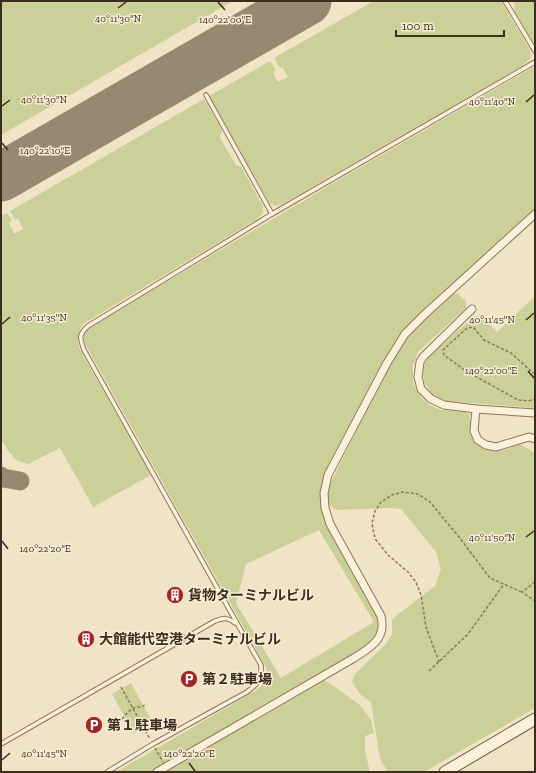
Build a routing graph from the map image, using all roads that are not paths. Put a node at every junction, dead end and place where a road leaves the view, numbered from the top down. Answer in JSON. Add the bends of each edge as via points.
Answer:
{"nodes":[{"id":1,"x":505,"y":1,"type":"edge"},
{"id":2,"x":535,"y":51,"type":"edge"},
{"id":3,"x":535,"y":62,"type":"edge"},
{"id":4,"x":206,"y":96,"type":"dead end"},
{"id":5,"x":272,"y":214,"type":"junction"},
{"id":6,"x":535,"y":214,"type":"edge"},
{"id":7,"x":472,"y":308,"type":"dead end"},
{"id":8,"x":476,"y":409,"type":"junction"},
{"id":9,"x":535,"y":413,"type":"edge"},
{"id":10,"x":535,"y":439,"type":"edge"},
{"id":11,"x":238,"y":625,"type":"junction"},
{"id":12,"x":535,"y":720,"type":"edge"},
{"id":13,"x":1,"y":744,"type":"edge"},
{"id":14,"x":107,"y":772,"type":"edge"},
{"id":15,"x":157,"y":772,"type":"edge"},
{"id":16,"x":445,"y":772,"type":"edge"}],
"edges":[{"from":1,"to":2,"type":"lane"},
{"from":3,"to":5,"type":"lane"},
{"from":4,"to":5,"type":"lane"},
{"from":5,"to":11,"type":"lane","via":[[88,326],[82,331],[80,338],[84,350]]},
{"from":6,"to":15,"type":"street","via":[[405,334],[387,362],[328,476],[324,494],[330,524],[381,616],[381,633],[376,642],[354,658]]},
{"from":7,"to":8,"type":"street","via":[[423,357],[418,377],[421,389],[431,399],[444,405]]},
{"from":8,"to":9,"type":"street"},
{"from":8,"to":10,"type":"street","via":[[474,431],[478,440],[486,445],[496,447],[529,438]]},
{"from":11,"to":13,"type":"lane","via":[[230,619],[215,621]]},
{"from":11,"to":14,"type":"lane","via":[[261,665],[260,679],[256,685]]},
{"from":12,"to":16,"type":"main road"}]}
